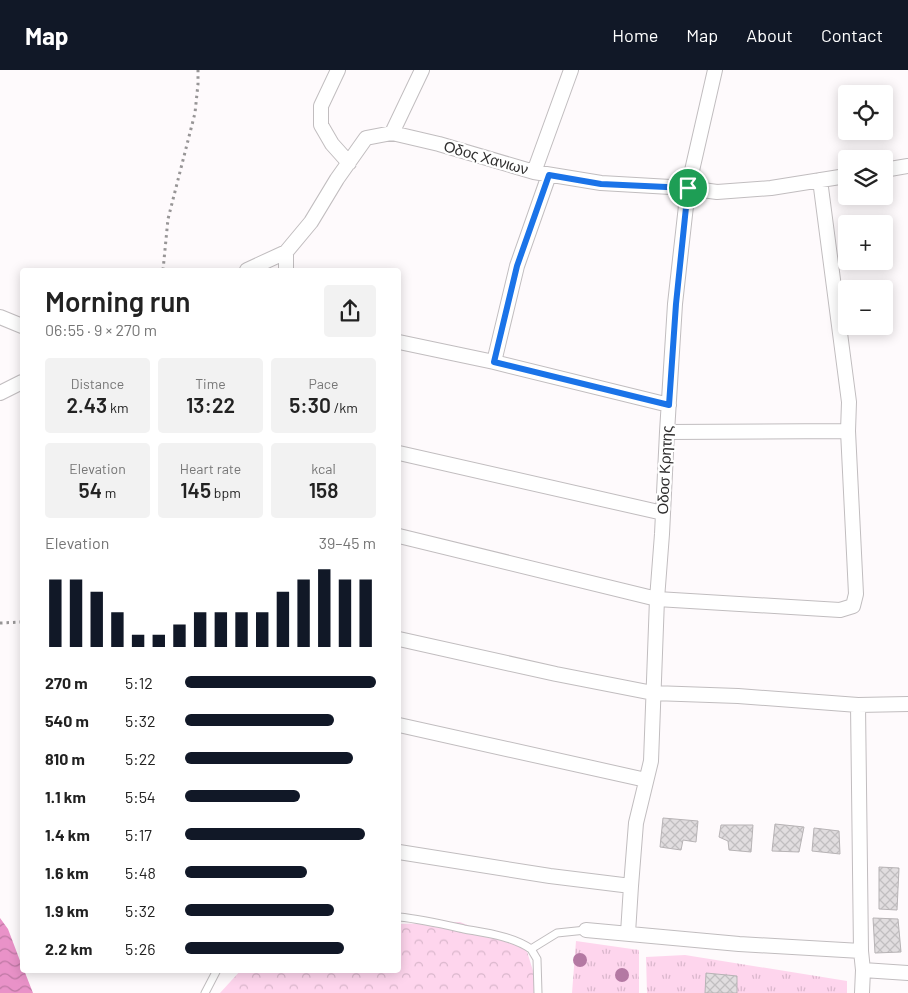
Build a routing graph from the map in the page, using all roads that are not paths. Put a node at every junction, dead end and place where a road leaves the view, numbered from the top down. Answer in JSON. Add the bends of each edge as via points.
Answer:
{"nodes":[{"id":1,"x":338,"y":70,"type":"edge"},
{"id":2,"x":422,"y":70,"type":"edge"},
{"id":3,"x":571,"y":70,"type":"edge"},
{"id":4,"x":715,"y":70,"type":"edge"},
{"id":5,"x":392,"y":133,"type":"junction"},
{"id":6,"x":348,"y":163,"type":"junction"},
{"id":7,"x":908,"y":166,"type":"edge"},
{"id":8,"x":893,"y":168,"type":"edge"},
{"id":9,"x":534,"y":172,"type":"junction"},
{"id":10,"x":549,"y":175,"type":"junction"},
{"id":11,"x":838,"y":177,"type":"edge"},
{"id":12,"x":820,"y":180,"type":"junction"},
{"id":13,"x":688,"y":188,"type":"junction"},
{"id":14,"x":286,"y":252,"type":"junction"},
{"id":15,"x":251,"y":268,"type":"edge"},
{"id":16,"x":286,"y":268,"type":"edge"},
{"id":17,"x":0,"y":316,"type":"edge"},
{"id":18,"x":20,"y":325,"type":"edge"},
{"id":19,"x":401,"y":342,"type":"edge"},
{"id":20,"x":494,"y":362,"type":"junction"},
{"id":21,"x":20,"y":383,"type":"edge"},
{"id":22,"x":0,"y":393,"type":"edge"},
{"id":23,"x":669,"y":405,"type":"junction"},
{"id":24,"x":848,"y":431,"type":"junction"},
{"id":25,"x":667,"y":432,"type":"junction"},
{"id":26,"x":401,"y":453,"type":"edge"},
{"id":27,"x":663,"y":513,"type":"junction"},
{"id":28,"x":401,"y":536,"type":"edge"},
{"id":29,"x":657,"y":599,"type":"junction"},
{"id":30,"x":401,"y":638,"type":"edge"},
{"id":31,"x":653,"y":694,"type":"junction"},
{"id":32,"x":908,"y":704,"type":"edge"},
{"id":33,"x":858,"y":705,"type":"junction"},
{"id":34,"x":401,"y":725,"type":"edge"},
{"id":35,"x":646,"y":780,"type":"junction"},
{"id":36,"x":401,"y":852,"type":"edge"},
{"id":37,"x":631,"y":886,"type":"junction"},
{"id":38,"x":401,"y":917,"type":"edge"},
{"id":39,"x":586,"y":930,"type":"joint"},
{"id":40,"x":628,"y":933,"type":"junction"},
{"id":41,"x":531,"y":949,"type":"junction"},
{"id":42,"x":860,"y":951,"type":"junction"},
{"id":43,"x":863,"y":970,"type":"junction"},
{"id":44,"x":215,"y":973,"type":"edge"},
{"id":45,"x":908,"y":973,"type":"edge"},
{"id":46,"x":205,"y":993,"type":"edge"},
{"id":47,"x":538,"y":993,"type":"edge"},
{"id":48,"x":862,"y":993,"type":"edge"}],
"edges":[{"from":1,"to":6,"type":"street","via":[[321,106],[321,125]]},
{"from":2,"to":5,"type":"street"},
{"from":3,"to":9,"type":"street"},
{"from":4,"to":13,"type":"street","name":"Οδοσ Κρητης"},
{"from":5,"to":6,"type":"street","name":"Οδος Χανιων","via":[[366,138]]},
{"from":5,"to":9,"type":"street","name":"Οδος Χανιων"},
{"from":6,"to":14,"type":"street","name":"Οδος Χανιων","via":[[311,222]]},
{"from":7,"to":8,"type":"street"},
{"from":9,"to":10,"type":"street","name":"Οδος Χανιων"},
{"from":10,"to":13,"type":"street","name":"Οδος Χανιων","via":[[601,184]]},
{"from":10,"to":20,"type":"street","via":[[517,266]]},
{"from":11,"to":12,"type":"street","name":"Οδος Χανιων"},
{"from":12,"to":13,"type":"street","name":"Οδος Χανιων","via":[[717,192]]},
{"from":12,"to":24,"type":"street","via":[[849,402]]},
{"from":13,"to":23,"type":"street","name":"Οδοσ Κρητης"},
{"from":14,"to":15,"type":"street","name":"Οδος Χανιων"},
{"from":14,"to":16,"type":"street"},
{"from":17,"to":18,"type":"street"},
{"from":19,"to":20,"type":"street"},
{"from":20,"to":23,"type":"street"},
{"from":21,"to":22,"type":"street"},
{"from":23,"to":25,"type":"street","name":"Οδοσ Κρητης"},
{"from":24,"to":25,"type":"street"},
{"from":24,"to":29,"type":"street","via":[[856,594],[853,606],[840,610]]},
{"from":25,"to":27,"type":"street","name":"Οδοσ Κρητης"},
{"from":26,"to":27,"type":"street"},
{"from":27,"to":29,"type":"street","name":"Οδοσ Κρητης"},
{"from":28,"to":29,"type":"street"},
{"from":29,"to":31,"type":"street","name":"Οδοσ Κρητης"},
{"from":30,"to":31,"type":"street"},
{"from":31,"to":33,"type":"street","via":[[738,696]]},
{"from":31,"to":35,"type":"street","name":"Οδοσ Κρητης","via":[[651,761]]},
{"from":32,"to":33,"type":"street"},
{"from":33,"to":42,"type":"street"},
{"from":34,"to":35,"type":"street"},
{"from":35,"to":37,"type":"street","name":"Οδοσ Κρητης","via":[[636,823]]},
{"from":36,"to":37,"type":"street"},
{"from":37,"to":40,"type":"street","name":"Οδοσ Κρητης"},
{"from":38,"to":41,"type":"lane","via":[[496,935]]},
{"from":39,"to":40,"type":"street"},
{"from":39,"to":41,"type":"lane","via":[[557,933]]},
{"from":40,"to":42,"type":"street"},
{"from":41,"to":47,"type":"lane","via":[[537,959]]},
{"from":42,"to":43,"type":"street"},
{"from":43,"to":45,"type":"street"},
{"from":43,"to":48,"type":"street"},
{"from":44,"to":46,"type":"lane"}]}
